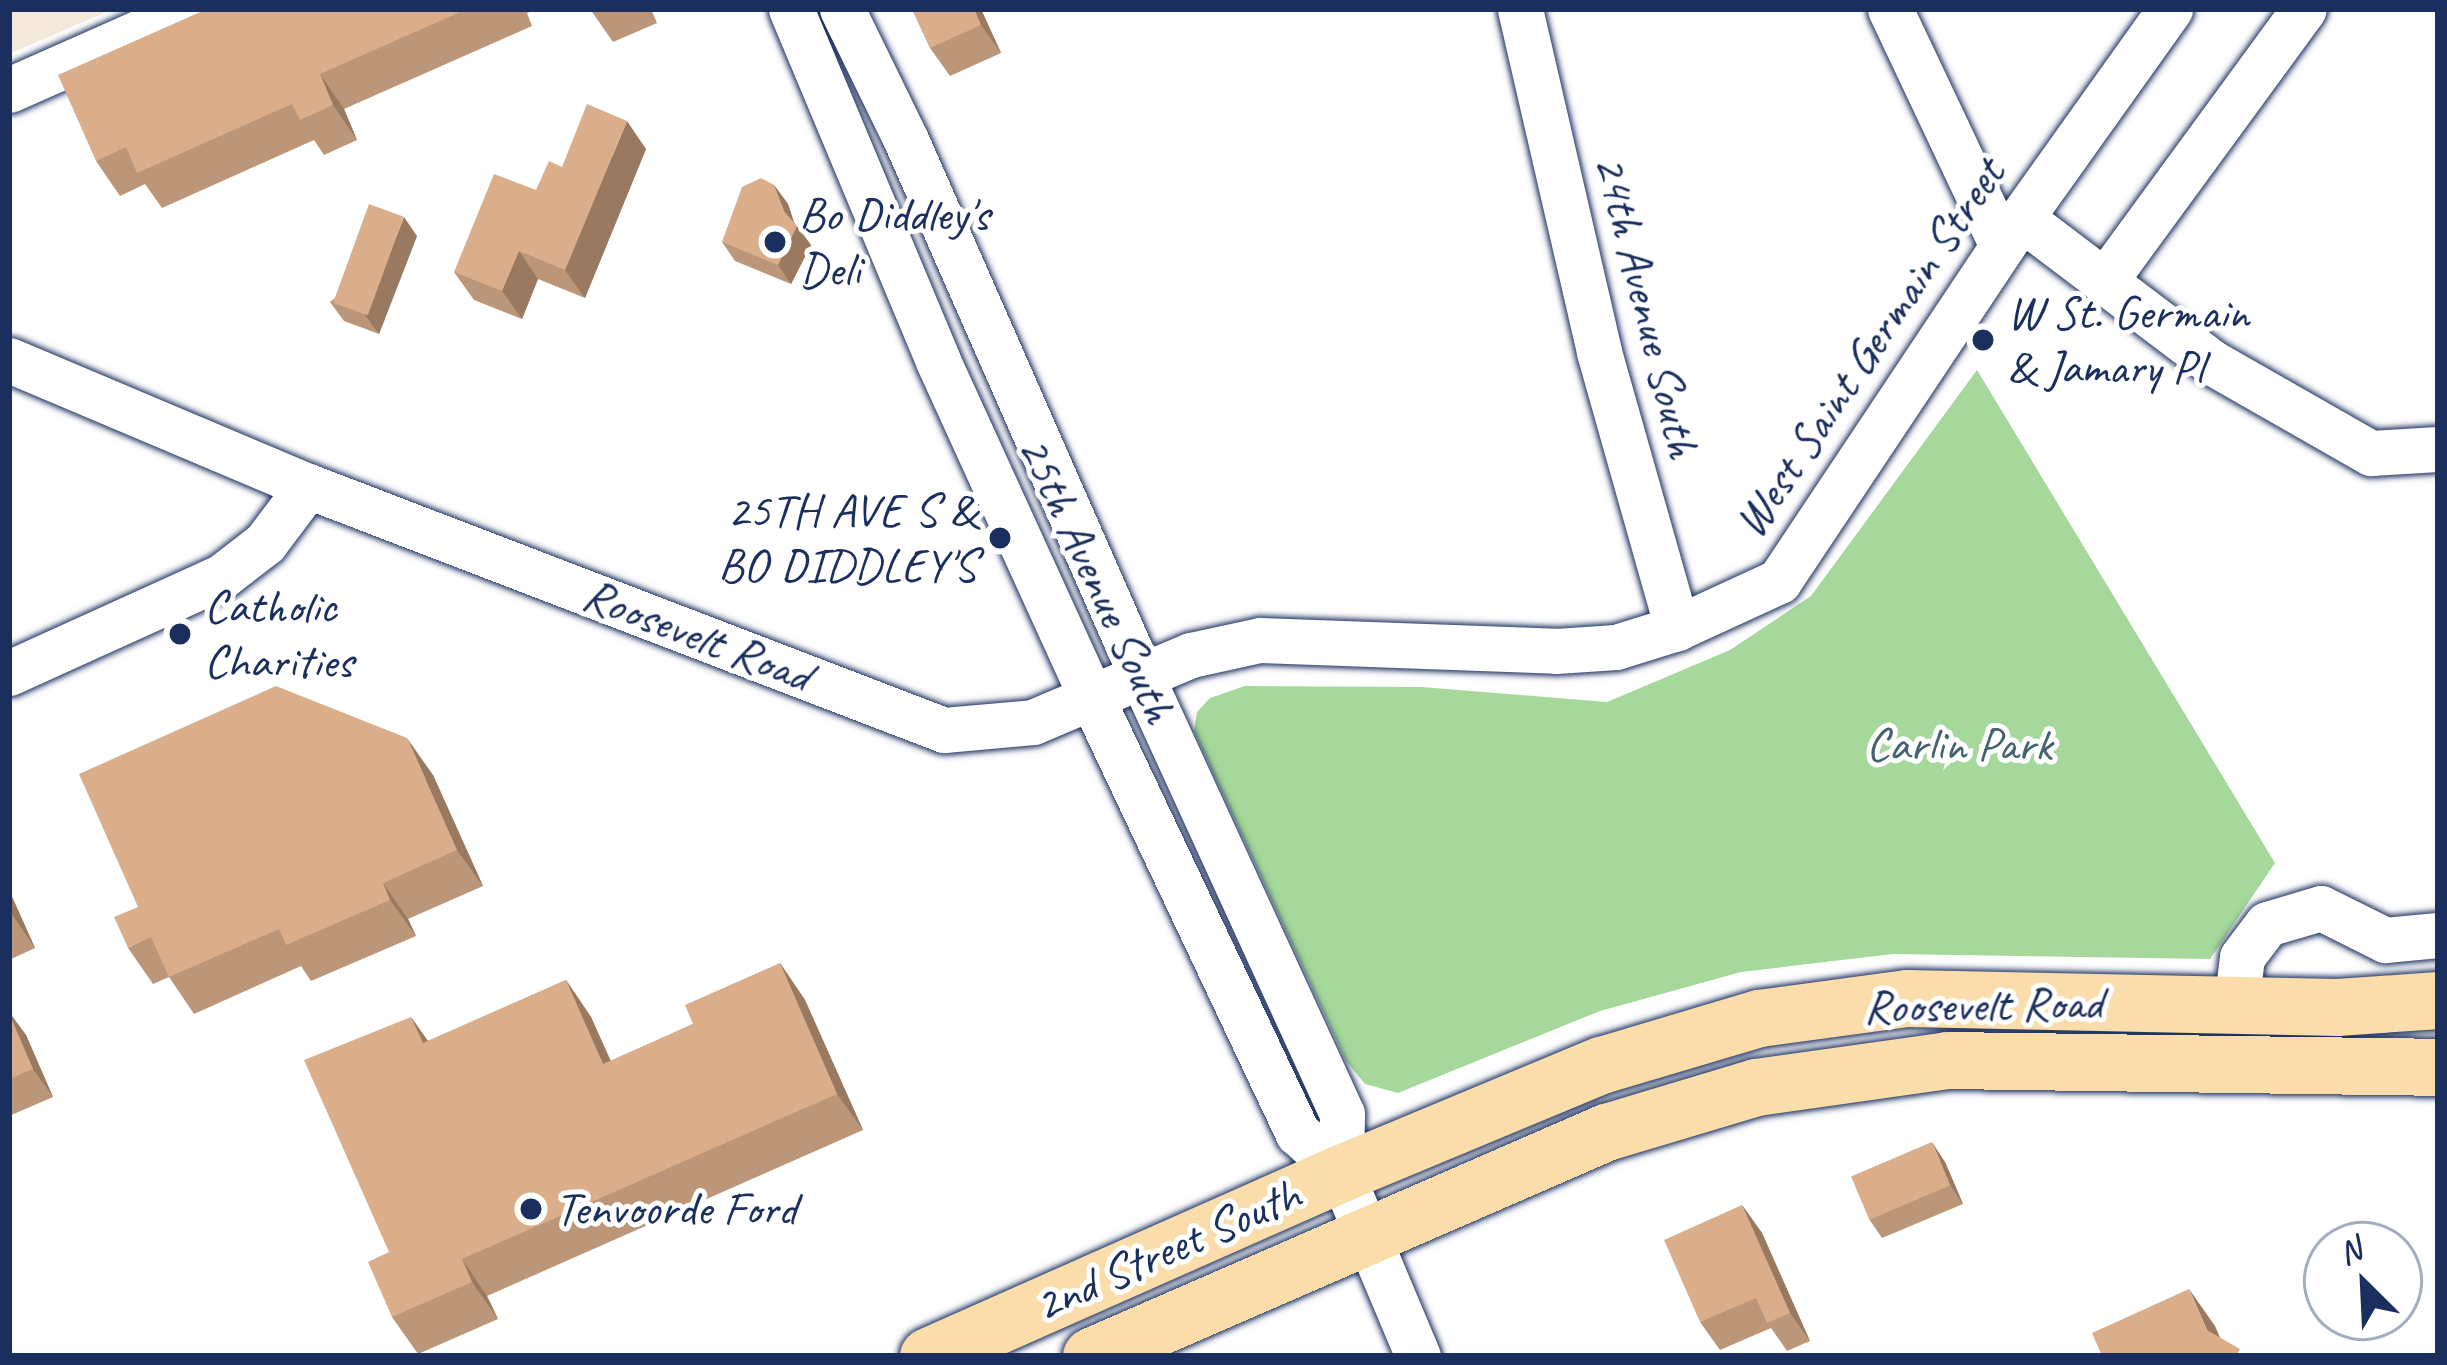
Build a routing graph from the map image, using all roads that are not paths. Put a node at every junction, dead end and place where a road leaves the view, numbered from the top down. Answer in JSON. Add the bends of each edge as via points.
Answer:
{"nodes":[{"id":1,"x":191,"y":9,"type":"edge"},
{"id":2,"x":791,"y":9,"type":"edge"},
{"id":3,"x":842,"y":9,"type":"edge"},
{"id":4,"x":1520,"y":9,"type":"edge"},
{"id":5,"x":1889,"y":9,"type":"edge"},
{"id":6,"x":2170,"y":9,"type":"edge"},
{"id":7,"x":2304,"y":9,"type":"edge"},
{"id":8,"x":9,"y":90,"type":"edge"},
{"id":9,"x":2012,"y":232,"type":"junction"},
{"id":10,"x":2104,"y":282,"type":"junction"},
{"id":11,"x":9,"y":360,"type":"edge"},
{"id":12,"x":2438,"y":448,"type":"edge"},
{"id":13,"x":308,"y":486,"type":"junction"},
{"id":14,"x":1677,"y":628,"type":"junction"},
{"id":15,"x":9,"y":673,"type":"edge"},
{"id":16,"x":1141,"y":675,"type":"junction"},
{"id":17,"x":1091,"y":696,"type":"junction"},
{"id":18,"x":2438,"y":934,"type":"edge"},
{"id":19,"x":2438,"y":1000,"type":"edge"},
{"id":20,"x":2236,"y":1006,"type":"junction"},
{"id":21,"x":2438,"y":1067,"type":"edge"},
{"id":22,"x":1341,"y":1173,"type":"junction"},
{"id":23,"x":1369,"y":1236,"type":"junction"},
{"id":24,"x":928,"y":1356,"type":"edge"},
{"id":25,"x":1091,"y":1356,"type":"edge"},
{"id":26,"x":1418,"y":1356,"type":"edge"}],
"edges":[{"from":1,"to":8,"type":"street"},
{"from":2,"to":17,"type":"street","name":"25th Avenue South","via":[[938,361]]},
{"from":3,"to":16,"type":"street","name":"25th Avenue South"},
{"from":4,"to":14,"type":"street","name":"24th Avenue South","via":[[1599,352]]},
{"from":5,"to":9,"type":"street"},
{"from":6,"to":9,"type":"street","name":"West Saint Germain Street"},
{"from":7,"to":10,"type":"street"},
{"from":9,"to":10,"type":"street"},
{"from":9,"to":14,"type":"street","name":"West Saint Germain Street","via":[[1779,580]]},
{"from":10,"to":12,"type":"street","via":[[2212,362],[2371,453]]},
{"from":11,"to":13,"type":"street","name":"Roosevelt Road"},
{"from":13,"to":15,"type":"street","via":[[265,543],[211,583]]},
{"from":13,"to":17,"type":"street","name":"Roosevelt Road","via":[[944,730],[1033,722]]},
{"from":14,"to":16,"type":"street","name":"West Saint Germain Street","via":[[1616,647],[1556,651],[1260,640]]},
{"from":16,"to":17,"type":"street","name":"West Saint Germain Street"},
{"from":16,"to":22,"type":"street","name":"25th Avenue South","via":[[1342,1114]]},
{"from":17,"to":22,"type":"street","name":"25th Avenue South","via":[[1298,1132]]},
{"from":18,"to":20,"type":"street","via":[[2385,940],[2321,908],[2267,924],[2242,957]]},
{"from":19,"to":20,"type":"main road","name":"Roosevelt Road"},
{"from":20,"to":22,"type":"main road","name":"Roosevelt Road","via":[[1907,998],[1759,1018],[1601,1065]]},
{"from":21,"to":23,"type":"main road","name":"Roosevelt Road","via":[[1947,1060],[1756,1087],[1606,1132]]},
{"from":22,"to":23,"type":"street","name":"25th Avenue South"},
{"from":22,"to":24,"type":"main road","name":"2nd Street South"},
{"from":23,"to":25,"type":"main road","name":"2nd Street South"},
{"from":23,"to":26,"type":"street","name":"25th Avenue South"}]}
